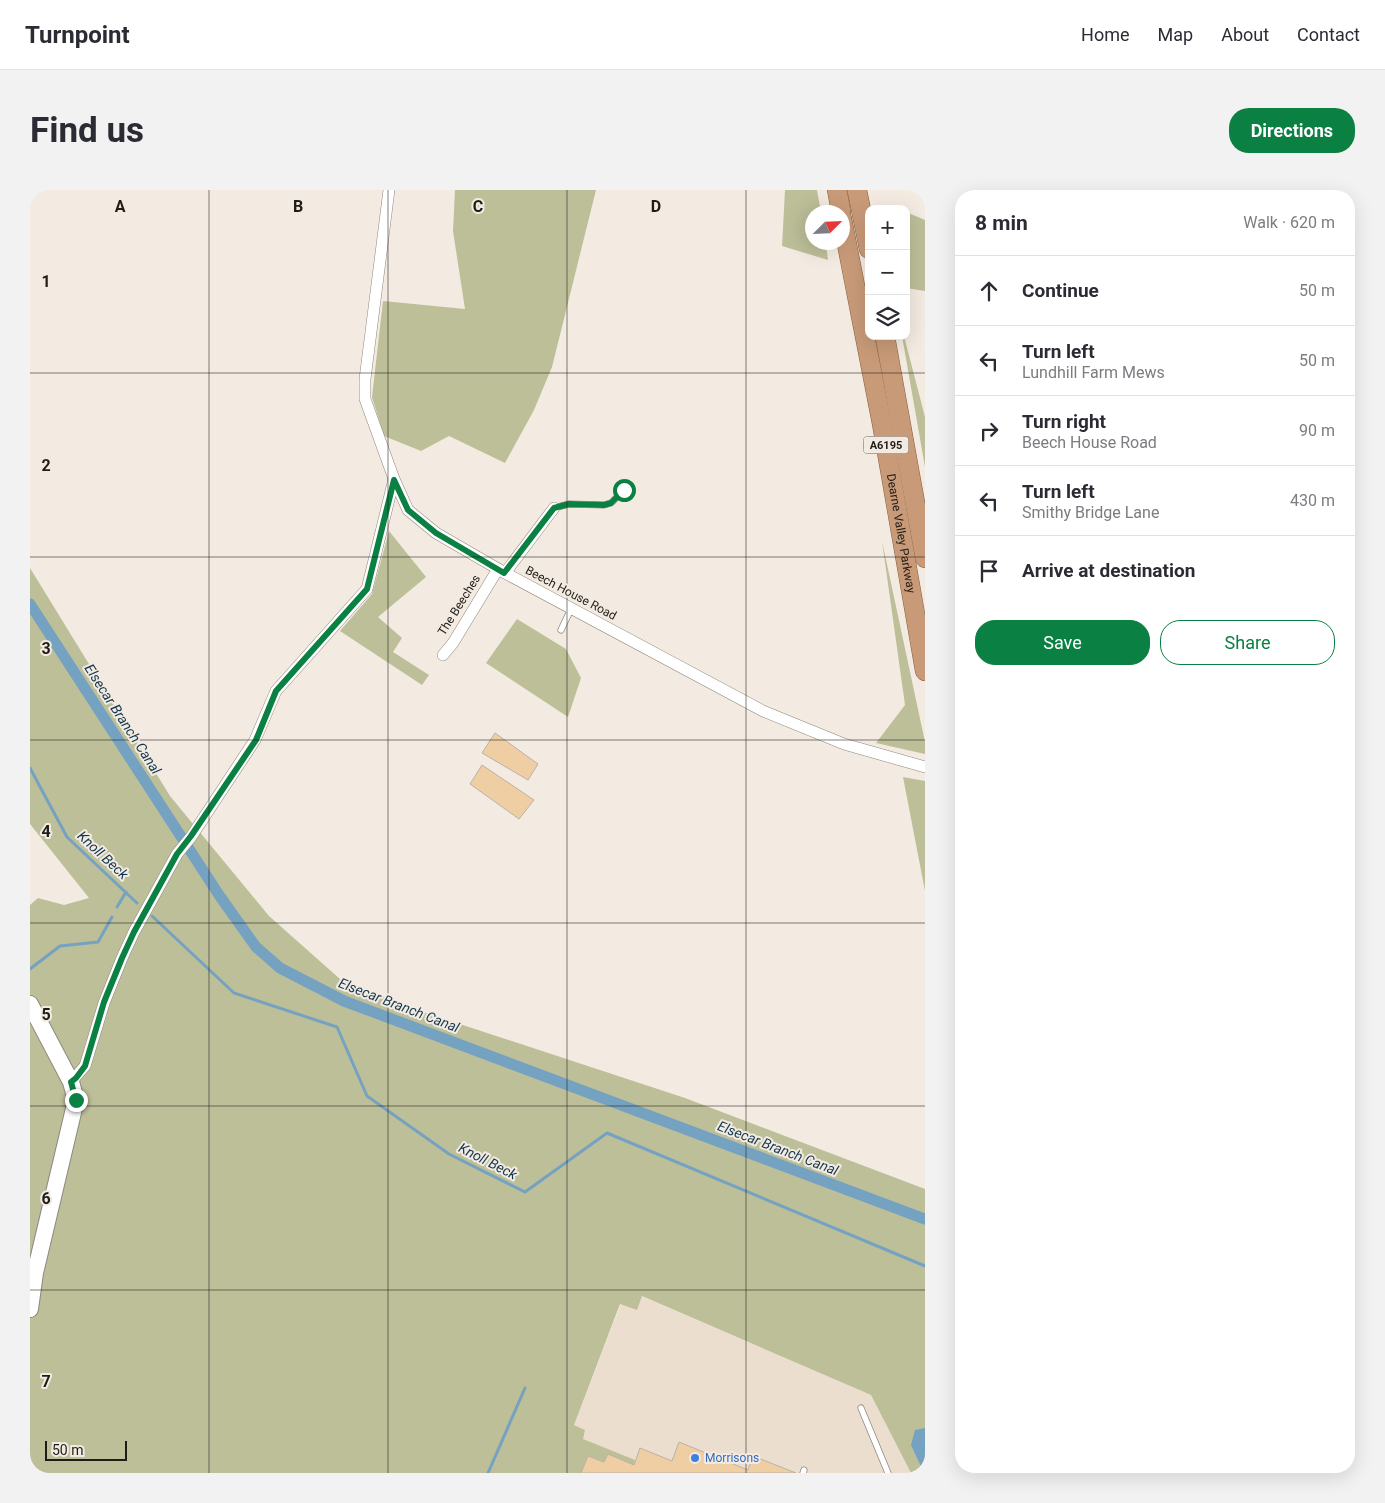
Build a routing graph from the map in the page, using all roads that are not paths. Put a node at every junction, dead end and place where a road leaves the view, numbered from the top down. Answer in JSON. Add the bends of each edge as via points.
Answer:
{"nodes":[{"id":1,"x":389,"y":190,"type":"edge"},
{"id":2,"x":837,"y":190,"type":"edge"},
{"id":3,"x":857,"y":190,"type":"edge"},
{"id":4,"x":840,"y":205,"type":"edge"},
{"id":5,"x":865,"y":229,"type":"edge"},
{"id":6,"x":848,"y":250,"type":"edge"},
{"id":7,"x":886,"y":340,"type":"edge"},
{"id":8,"x":394,"y":480,"type":"junction"},
{"id":9,"x":624,"y":490,"type":"dead end"},
{"id":10,"x":554,"y":508,"type":"joint"},
{"id":11,"x":925,"y":558,"type":"edge"},
{"id":12,"x":501,"y":571,"type":"junction"},
{"id":13,"x":571,"y":608,"type":"junction"},
{"id":14,"x":561,"y":630,"type":"dead end"},
{"id":15,"x":443,"y":655,"type":"dead end"},
{"id":16,"x":925,"y":671,"type":"edge"},
{"id":17,"x":924,"y":766,"type":"edge"},
{"id":18,"x":30,"y":1004,"type":"edge"},
{"id":19,"x":71,"y":1082,"type":"junction"},
{"id":20,"x":30,"y":1309,"type":"edge"},
{"id":21,"x":861,"y":1408,"type":"dead end"},
{"id":22,"x":888,"y":1473,"type":"edge"}],
"edges":[{"from":1,"to":8,"type":"street","name":"Beech House Road","via":[[365,399]]},
{"from":2,"to":4,"type":"highway"},
{"from":3,"to":5,"type":"highway"},
{"from":6,"to":16,"type":"highway","name":"Dearne Valley Parkway","number":"A6195"},
{"from":7,"to":11,"type":"highway","name":"Dearne Valley Parkway","number":"A6195"},
{"from":8,"to":12,"type":"street","name":"Beech House Road","via":[[408,510],[436,533]]},
{"from":8,"to":19,"type":"street","via":[[367,589],[276,691],[256,740],[177,854],[134,932],[104,1002],[85,1066]]},
{"from":9,"to":10,"type":"lane","via":[[611,503],[604,505],[569,504]]},
{"from":10,"to":12,"type":"street","name":"The Beeches"},
{"from":12,"to":13,"type":"street","name":"Beech House Road"},
{"from":12,"to":15,"type":"street","name":"The Beeches"},
{"from":13,"to":14,"type":"lane"},
{"from":13,"to":17,"type":"street","name":"Beech House Road","via":[[763,711],[844,744]]},
{"from":18,"to":19,"type":"main road"},
{"from":19,"to":20,"type":"main road","via":[[76,1100],[34,1273]]},
{"from":21,"to":22,"type":"lane"}]}
